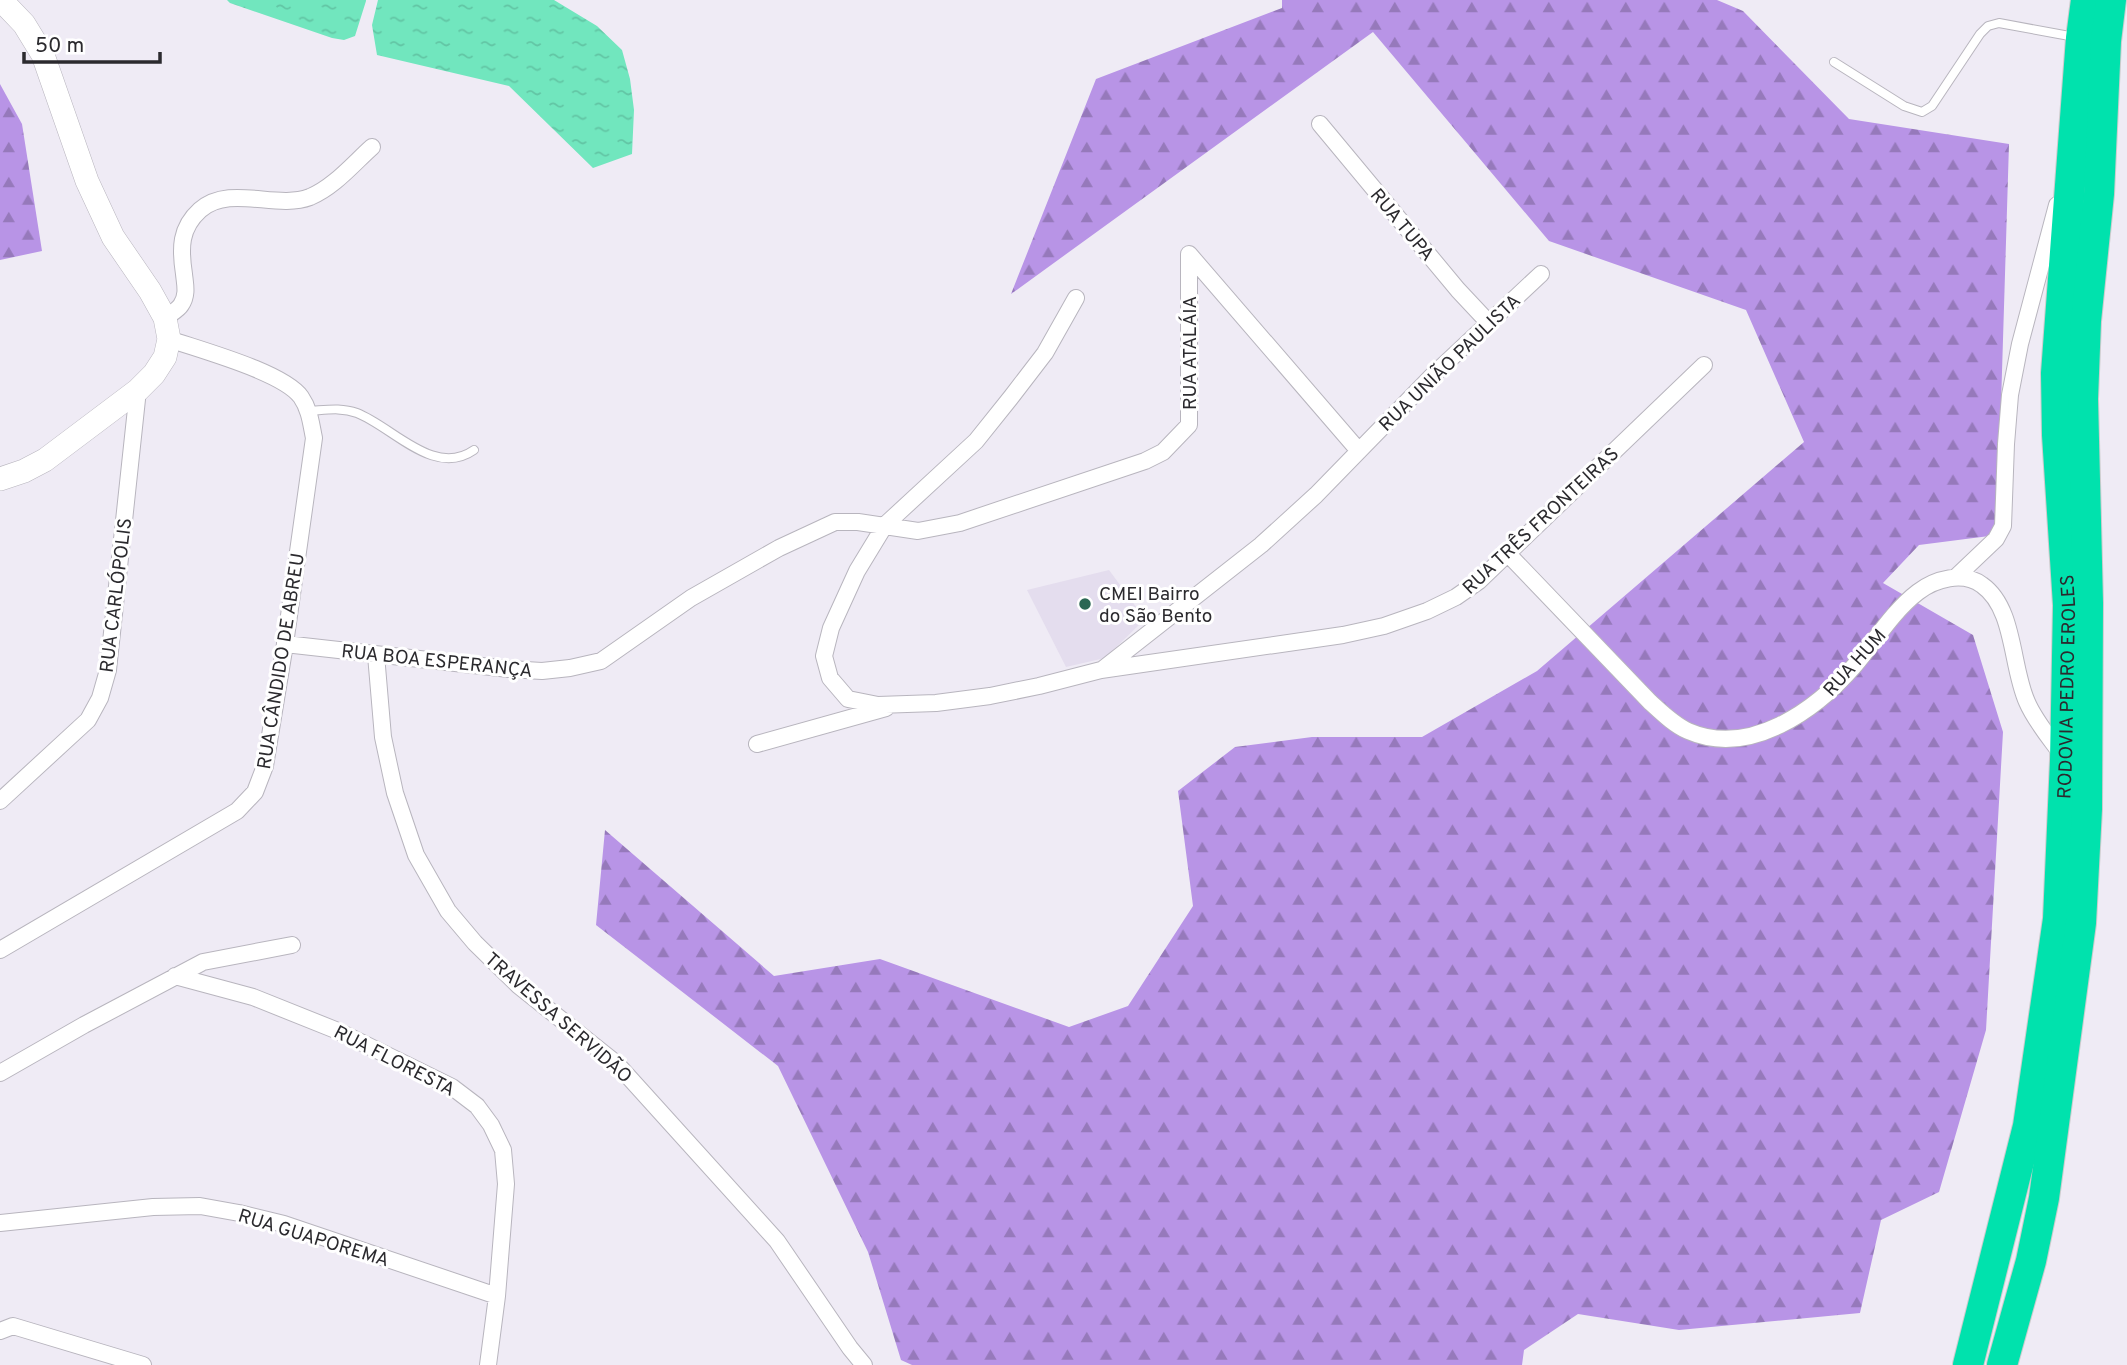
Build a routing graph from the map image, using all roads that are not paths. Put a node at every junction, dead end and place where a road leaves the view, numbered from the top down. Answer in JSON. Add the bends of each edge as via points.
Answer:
{"nodes":[{"id":1,"x":1,"y":0,"type":"edge"},
{"id":2,"x":2086,"y":0,"type":"edge"},
{"id":3,"x":2111,"y":0,"type":"edge"},
{"id":4,"x":2081,"y":38,"type":"junction"},
{"id":5,"x":1834,"y":62,"type":"dead end"},
{"id":6,"x":1320,"y":124,"type":"dead end"},
{"id":7,"x":2075,"y":141,"type":"junction"},
{"id":8,"x":372,"y":147,"type":"dead end"},
{"id":9,"x":1541,"y":274,"type":"dead end"},
{"id":10,"x":1076,"y":298,"type":"dead end"},
{"id":11,"x":1488,"y":322,"type":"junction"},
{"id":12,"x":167,"y":328,"type":"junction"},
{"id":13,"x":1704,"y":365,"type":"dead end"},
{"id":14,"x":138,"y":390,"type":"junction"},
{"id":15,"x":309,"y":411,"type":"junction"},
{"id":16,"x":474,"y":450,"type":"dead end"},
{"id":17,"x":1359,"y":451,"type":"junction"},
{"id":18,"x":0,"y":479,"type":"edge"},
{"id":19,"x":885,"y":525,"type":"junction"},
{"id":20,"x":1508,"y":554,"type":"junction"},
{"id":21,"x":1956,"y":576,"type":"junction"},
{"id":22,"x":285,"y":644,"type":"junction"},
{"id":23,"x":376,"y":655,"type":"junction"},
{"id":24,"x":1101,"y":670,"type":"junction"},
{"id":25,"x":901,"y":704,"type":"junction"},
{"id":26,"x":757,"y":744,"type":"dead end"},
{"id":27,"x":2065,"y":760,"type":"junction"},
{"id":28,"x":0,"y":801,"type":"edge"},
{"id":29,"x":292,"y":945,"type":"dead end"},
{"id":30,"x":0,"y":950,"type":"edge"},
{"id":31,"x":175,"y":976,"type":"junction"},
{"id":32,"x":0,"y":1073,"type":"edge"},
{"id":33,"x":0,"y":1223,"type":"edge"},
{"id":34,"x":497,"y":1296,"type":"junction"},
{"id":35,"x":0,"y":1331,"type":"edge"},
{"id":36,"x":2006,"y":1357,"type":"edge"},
{"id":37,"x":143,"y":1365,"type":"edge"},
{"id":38,"x":488,"y":1365,"type":"edge"},
{"id":39,"x":864,"y":1365,"type":"edge"},
{"id":40,"x":1966,"y":1365,"type":"edge"}],
"edges":[{"from":1,"to":12,"type":"street","via":[[24,23],[43,55],[87,181],[113,237],[150,291]]},
{"from":2,"to":4,"type":"highway","name":"RODOVIA PEDRO EROLES"},
{"from":3,"to":36,"type":"highway","name":"RODOVIA PEDRO EROLES","via":[[2083,400],[2088,616],[2081,923],[2044,1198]]},
{"from":4,"to":5,"type":"lane","via":[[1999,23],[1987,26],[1932,106],[1922,112],[1903,106]]},
{"from":4,"to":7,"type":"highway","name":"RODOVIA PEDRO EROLES"},
{"from":6,"to":11,"type":"street","name":"RUA TUPA"},
{"from":7,"to":21,"type":"street","via":[[2010,395],[2003,526],[1996,539]]},
{"from":7,"to":27,"type":"highway","name":"RODOVIA PEDRO EROLES","via":[[2056,373],[2068,605]]},
{"from":8,"to":12,"type":"street","via":[[338,179],[310,197],[227,200],[202,208],[184,231],[186,292]]},
{"from":9,"to":11,"type":"street","name":"RUA UNIÃO PAULISTA"},
{"from":10,"to":19,"type":"street","name":"RUA TRÊS FRONTEIRAS","via":[[1045,353],[976,440]]},
{"from":11,"to":17,"type":"street","name":"RUA UNIÃO PAULISTA"},
{"from":12,"to":14,"type":"street","via":[[165,357]]},
{"from":12,"to":15,"type":"street","via":[[285,382]]},
{"from":13,"to":20,"type":"street","name":"RUA TRÊS FRONTEIRAS"},
{"from":14,"to":18,"type":"street","via":[[45,460]]},
{"from":14,"to":28,"type":"street","name":"RUA CARLÓPOLIS","via":[[108,670],[100,698],[88,720]]},
{"from":15,"to":16,"type":"lane","via":[[337,409],[358,414],[442,459],[467,456]]},
{"from":15,"to":22,"type":"street","name":"RUA CÂNDIDO DE ABREU","via":[[314,438]]},
{"from":17,"to":19,"type":"street","name":"RUA ATALÁIA","via":[[1189,254],[1189,425],[1163,452],[960,523],[918,531]]},
{"from":17,"to":24,"type":"street","name":"RUA TRÊS FRONTEIRAS","via":[[1262,545]]},
{"from":19,"to":23,"type":"street","name":"RUA BOA ESPERANÇA","via":[[835,522],[779,548],[691,598],[601,661],[542,671]]},
{"from":19,"to":25,"type":"street","name":"RUA TRÊS FRONTEIRAS","via":[[842,600],[824,656],[830,678],[848,699]]},
{"from":20,"to":21,"type":"street","name":"RUA HUM","via":[[1668,718],[1687,731],[1726,738],[1756,735],[1788,721],[1827,695],[1918,592]]},
{"from":20,"to":24,"type":"street","name":"RUA TRÊS FRONTEIRAS","via":[[1456,597],[1384,626]]},
{"from":21,"to":27,"type":"street","via":[[1981,583],[1997,599],[2027,704]]},
{"from":22,"to":23,"type":"street","name":"RUA BOA ESPERANÇA"},
{"from":22,"to":30,"type":"street","name":"RUA CÂNDIDO DE ABREU","via":[[265,766],[255,792],[237,811]]},
{"from":23,"to":39,"type":"street","name":"TRAVESSA SERVIDÃO","via":[[383,737],[395,793],[416,855],[449,911],[519,986],[617,1064],[777,1241]]},
{"from":24,"to":25,"type":"street","name":"RUA TRÊS FRONTEIRAS","via":[[990,696]]},
{"from":25,"to":26,"type":"street"},
{"from":27,"to":40,"type":"highway","name":"RODOVIA PEDRO EROLES","via":[[2057,919],[2028,1126]]},
{"from":29,"to":31,"type":"street","via":[[202,962]]},
{"from":31,"to":32,"type":"street"},
{"from":31,"to":34,"type":"street","name":"RUA FLORESTA","via":[[253,997],[338,1031],[452,1087],[477,1105],[503,1150],[506,1184]]},
{"from":33,"to":34,"type":"street","name":"RUA GUAPOREMA","via":[[200,1206],[284,1224]]},
{"from":34,"to":38,"type":"street","name":"RUA FLORESTA"},
{"from":35,"to":37,"type":"street","via":[[13,1326]]}]}
